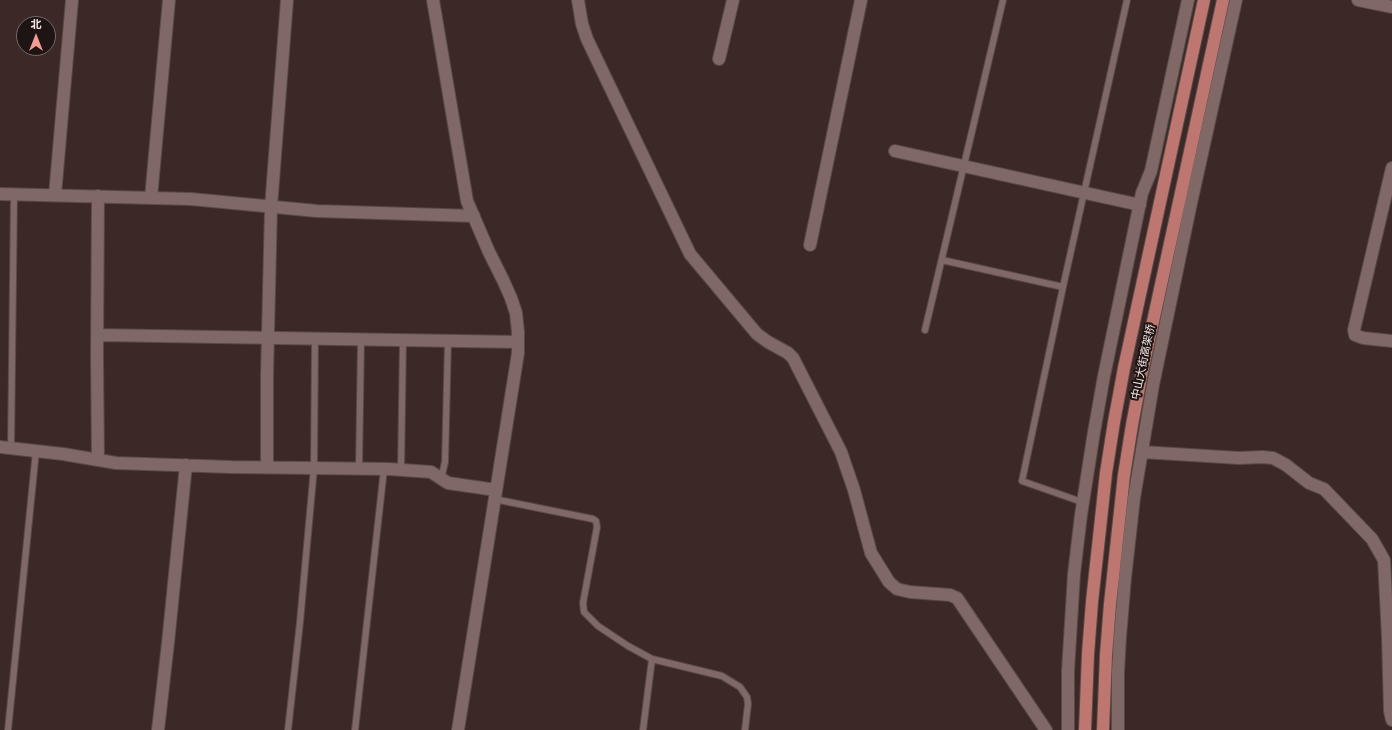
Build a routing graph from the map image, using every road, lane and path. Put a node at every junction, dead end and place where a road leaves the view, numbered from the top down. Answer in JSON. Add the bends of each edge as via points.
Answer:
{"nodes":[{"id":1,"x":72,"y":0,"type":"edge"},
{"id":2,"x":169,"y":0,"type":"edge"},
{"id":3,"x":287,"y":0,"type":"edge"},
{"id":4,"x":433,"y":0,"type":"edge"},
{"id":5,"x":578,"y":0,"type":"edge"},
{"id":6,"x":733,"y":0,"type":"edge"},
{"id":7,"x":862,"y":0,"type":"edge"},
{"id":8,"x":1003,"y":0,"type":"edge"},
{"id":9,"x":1127,"y":0,"type":"edge"},
{"id":10,"x":1188,"y":0,"type":"edge"},
{"id":11,"x":1204,"y":0,"type":"edge"},
{"id":12,"x":1223,"y":0,"type":"edge"},
{"id":13,"x":1236,"y":0,"type":"edge"},
{"id":14,"x":1358,"y":0,"type":"edge"},
{"id":15,"x":1392,"y":7,"type":"edge"},
{"id":16,"x":719,"y":59,"type":"dead end"},
{"id":17,"x":895,"y":151,"type":"dead end"},
{"id":18,"x":964,"y":166,"type":"junction"},
{"id":19,"x":1392,"y":168,"type":"edge"},
{"id":20,"x":1084,"y":193,"type":"junction"},
{"id":21,"x":0,"y":194,"type":"edge"},
{"id":22,"x":14,"y":194,"type":"junction"},
{"id":23,"x":55,"y":195,"type":"junction"},
{"id":24,"x":98,"y":196,"type":"junction"},
{"id":25,"x":151,"y":198,"type":"junction"},
{"id":26,"x":1140,"y":205,"type":"junction"},
{"id":27,"x":271,"y":207,"type":"junction"},
{"id":28,"x":474,"y":216,"type":"junction"},
{"id":29,"x":810,"y":245,"type":"dead end"},
{"id":30,"x":942,"y":260,"type":"junction"},
{"id":31,"x":1063,"y":287,"type":"junction"},
{"id":32,"x":925,"y":330,"type":"dead end"},
{"id":33,"x":97,"y":335,"type":"junction"},
{"id":34,"x":268,"y":338,"type":"junction"},
{"id":35,"x":315,"y":339,"type":"junction"},
{"id":36,"x":362,"y":339,"type":"junction"},
{"id":37,"x":403,"y":340,"type":"junction"},
{"id":38,"x":448,"y":341,"type":"junction"},
{"id":39,"x":518,"y":342,"type":"junction"},
{"id":40,"x":1392,"y":342,"type":"edge"},
{"id":41,"x":5,"y":448,"type":"edge"},
{"id":42,"x":36,"y":451,"type":"junction"},
{"id":43,"x":1142,"y":452,"type":"junction"},
{"id":44,"x":98,"y":460,"type":"junction"},
{"id":45,"x":186,"y":465,"type":"junction"},
{"id":46,"x":267,"y":467,"type":"junction"},
{"id":47,"x":314,"y":468,"type":"junction"},
{"id":48,"x":359,"y":468,"type":"junction"},
{"id":49,"x":384,"y":469,"type":"junction"},
{"id":50,"x":401,"y":470,"type":"junction"},
{"id":51,"x":441,"y":480,"type":"junction"},
{"id":52,"x":495,"y":494,"type":"junction"},
{"id":53,"x":1082,"y":502,"type":"junction"},
{"id":54,"x":652,"y":659,"type":"junction"},
{"id":55,"x":1392,"y":720,"type":"edge"},
{"id":56,"x":8,"y":730,"type":"edge"},
{"id":57,"x":158,"y":730,"type":"edge"},
{"id":58,"x":288,"y":730,"type":"edge"},
{"id":59,"x":355,"y":730,"type":"edge"},
{"id":60,"x":458,"y":730,"type":"edge"},
{"id":61,"x":643,"y":730,"type":"edge"},
{"id":62,"x":745,"y":730,"type":"edge"},
{"id":63,"x":1046,"y":730,"type":"edge"},
{"id":64,"x":1068,"y":730,"type":"edge"},
{"id":65,"x":1085,"y":730,"type":"edge"},
{"id":66,"x":1103,"y":730,"type":"edge"},
{"id":67,"x":1118,"y":730,"type":"edge"}],
"edges":[{"from":1,"to":23,"type":"street"},
{"from":2,"to":25,"type":"street"},
{"from":3,"to":27,"type":"street"},
{"from":4,"to":28,"type":"street","via":[[467,201]]},
{"from":5,"to":63,"type":"street","via":[[587,39],[690,254],[757,334],[793,358],[841,452],[871,553],[888,582],[896,589],[957,598]]},
{"from":6,"to":16,"type":"street"},
{"from":7,"to":29,"type":"street"},
{"from":8,"to":18,"type":"lane"},
{"from":9,"to":20,"type":"lane"},
{"from":10,"to":26,"type":"street","via":[[1151,171]]},
{"from":11,"to":65,"type":"main road","name":"中山大街高架桥","via":[[1114,422],[1092,602]]},
{"from":12,"to":66,"type":"main road","name":"中山大街高架桥","via":[[1132,425],[1117,530],[1106,655]]},
{"from":13,"to":43,"type":"street","via":[[1153,385]]},
{"from":14,"to":15,"type":"street"},
{"from":17,"to":18,"type":"street"},
{"from":18,"to":20,"type":"street"},
{"from":18,"to":30,"type":"lane"},
{"from":19,"to":40,"type":"street","via":[[1354,330],[1355,335],[1364,338]]},
{"from":20,"to":26,"type":"street"},
{"from":20,"to":31,"type":"lane"},
{"from":21,"to":22,"type":"street"},
{"from":22,"to":23,"type":"street"},
{"from":22,"to":41,"type":"lane"},
{"from":23,"to":24,"type":"street"},
{"from":24,"to":25,"type":"street"},
{"from":24,"to":33,"type":"street"},
{"from":25,"to":27,"type":"street"},
{"from":26,"to":53,"type":"street","via":[[1104,376]]},
{"from":27,"to":28,"type":"street"},
{"from":27,"to":34,"type":"street"},
{"from":28,"to":39,"type":"street","via":[[516,313]]},
{"from":30,"to":31,"type":"lane"},
{"from":30,"to":32,"type":"lane"},
{"from":31,"to":53,"type":"lane","via":[[1022,481]]},
{"from":33,"to":34,"type":"street"},
{"from":33,"to":44,"type":"street"},
{"from":34,"to":35,"type":"street"},
{"from":34,"to":46,"type":"street"},
{"from":35,"to":36,"type":"street"},
{"from":35,"to":47,"type":"lane"},
{"from":36,"to":37,"type":"street"},
{"from":36,"to":48,"type":"lane"},
{"from":37,"to":38,"type":"street"},
{"from":37,"to":50,"type":"lane"},
{"from":38,"to":39,"type":"street"},
{"from":38,"to":51,"type":"lane","via":[[445,462]]},
{"from":39,"to":52,"type":"street"},
{"from":41,"to":42,"type":"street"},
{"from":42,"to":44,"type":"street"},
{"from":42,"to":56,"type":"lane"},
{"from":43,"to":55,"type":"street","via":[[1273,458],[1324,489],[1372,539],[1384,560]]},
{"from":43,"to":67,"type":"street","via":[[1130,521],[1125,578],[1118,672]]},
{"from":44,"to":45,"type":"street"},
{"from":45,"to":46,"type":"street"},
{"from":45,"to":57,"type":"street"},
{"from":46,"to":47,"type":"street"},
{"from":47,"to":48,"type":"street"},
{"from":47,"to":58,"type":"lane"},
{"from":48,"to":49,"type":"street"},
{"from":49,"to":50,"type":"street"},
{"from":49,"to":59,"type":"lane"},
{"from":50,"to":51,"type":"street","via":[[431,472]]},
{"from":51,"to":52,"type":"street"},
{"from":52,"to":54,"type":"lane","via":[[596,521],[583,603],[584,612],[598,626]]},
{"from":52,"to":60,"type":"street"},
{"from":53,"to":64,"type":"street","via":[[1070,634]]},
{"from":54,"to":61,"type":"lane"},
{"from":54,"to":62,"type":"lane","via":[[722,676],[740,688],[747,697],[748,704]]}]}
